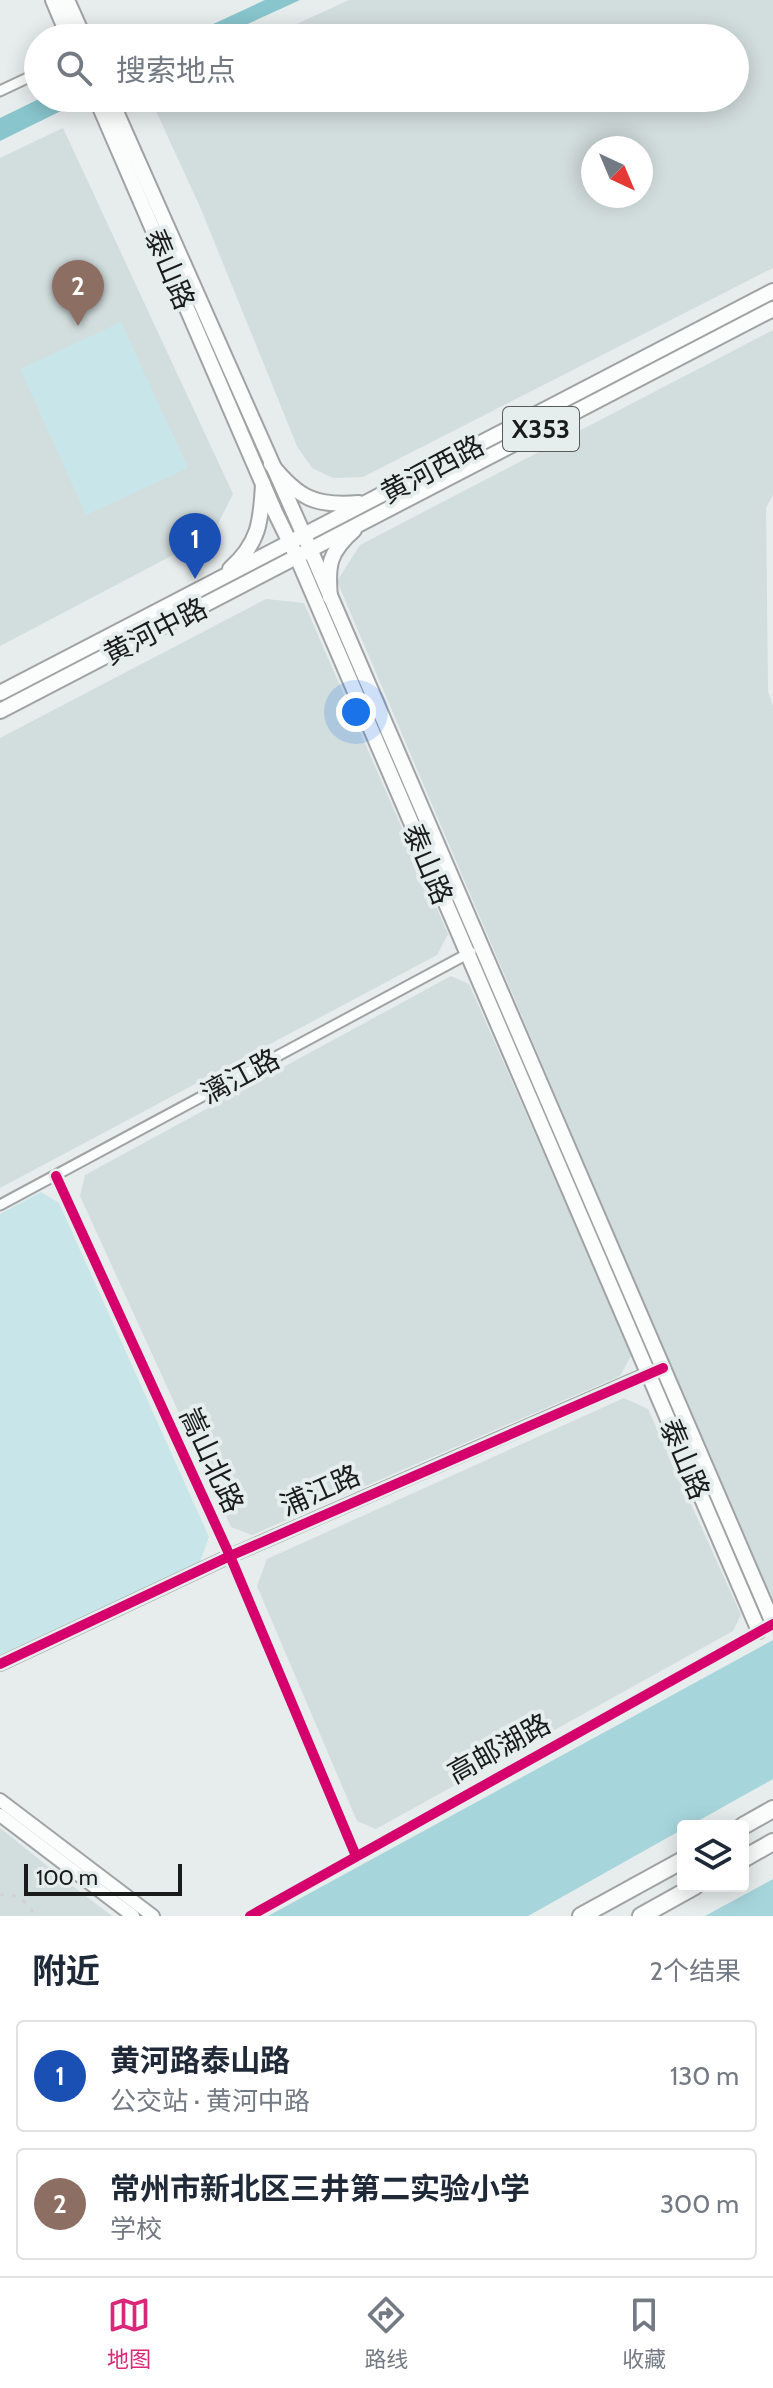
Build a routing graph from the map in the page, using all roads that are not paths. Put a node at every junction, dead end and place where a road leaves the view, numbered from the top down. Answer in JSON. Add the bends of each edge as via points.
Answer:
{"nodes":[{"id":1,"x":53,"y":0,"type":"edge"},
{"id":2,"x":67,"y":0,"type":"edge"},
{"id":3,"x":63,"y":24,"type":"edge"},
{"id":4,"x":78,"y":24,"type":"edge"},
{"id":5,"x":24,"y":80,"type":"edge"},
{"id":6,"x":0,"y":91,"type":"edge"},
{"id":7,"x":107,"y":112,"type":"edge"},
{"id":8,"x":112,"y":112,"type":"edge"},
{"id":9,"x":113,"y":120,"type":"junction"},
{"id":10,"x":773,"y":291,"type":"edge"},
{"id":11,"x":773,"y":309,"type":"edge"},
{"id":12,"x":271,"y":464,"type":"junction"},
{"id":13,"x":263,"y":484,"type":"junction"},
{"id":14,"x":367,"y":502,"type":"junction"},
{"id":15,"x":367,"y":519,"type":"junction"},
{"id":16,"x":300,"y":546,"type":"junction"},
{"id":17,"x":218,"y":580,"type":"junction"},
{"id":18,"x":330,"y":597,"type":"junction"},
{"id":19,"x":0,"y":693,"type":"edge"},
{"id":20,"x":0,"y":711,"type":"edge"},
{"id":21,"x":481,"y":948,"type":"junction"},
{"id":22,"x":466,"y":953,"type":"junction"},
{"id":23,"x":56,"y":1176,"type":"junction"},
{"id":24,"x":0,"y":1205,"type":"edge"},
{"id":25,"x":663,"y":1368,"type":"junction"},
{"id":26,"x":648,"y":1373,"type":"junction"},
{"id":27,"x":230,"y":1556,"type":"junction"},
{"id":28,"x":768,"y":1626,"type":"edge"},
{"id":29,"x":0,"y":1664,"type":"edge"},
{"id":30,"x":0,"y":1800,"type":"edge"},
{"id":31,"x":773,"y":1809,"type":"edge"},
{"id":32,"x":0,"y":1815,"type":"edge"},
{"id":33,"x":749,"y":1823,"type":"edge"},
{"id":34,"x":773,"y":1842,"type":"edge"},
{"id":35,"x":356,"y":1856,"type":"junction"},
{"id":36,"x":749,"y":1856,"type":"edge"},
{"id":37,"x":677,"y":1863,"type":"edge"},
{"id":38,"x":684,"y":1892,"type":"edge"},
{"id":39,"x":133,"y":1916,"type":"edge"},
{"id":40,"x":153,"y":1916,"type":"edge"},
{"id":41,"x":250,"y":1916,"type":"edge"},
{"id":42,"x":581,"y":1916,"type":"edge"},
{"id":43,"x":641,"y":1916,"type":"edge"}],
"edges":[{"from":1,"to":3,"type":"main road"},
{"from":2,"to":4,"type":"main road"},
{"from":5,"to":6,"type":"street"},
{"from":7,"to":9,"type":"main road","name":"泰山路"},
{"from":8,"to":9,"type":"main road","name":"泰山路"},
{"from":9,"to":12,"type":"main road","name":"泰山路"},
{"from":9,"to":13,"type":"main road","name":"泰山路"},
{"from":10,"to":14,"type":"main road","name":"黄河西路","number":"X353"},
{"from":11,"to":15,"type":"main road","name":"黄河西路","number":"X353"},
{"from":12,"to":14,"type":"main road","via":[[304,497],[335,505]]},
{"from":12,"to":16,"type":"main road","name":"泰山路"},
{"from":13,"to":16,"type":"main road","name":"泰山路"},
{"from":13,"to":17,"type":"main road","via":[[255,541]]},
{"from":14,"to":16,"type":"main road","name":"黄河西路","number":"X353"},
{"from":15,"to":16,"type":"main road","name":"黄河西路","number":"X353"},
{"from":15,"to":18,"type":"main road","via":[[335,552],[328,569]]},
{"from":16,"to":17,"type":"main road","name":"黄河中路","number":"X353"},
{"from":16,"to":18,"type":"main road","name":"泰山路"},
{"from":16,"to":20,"type":"main road","name":"黄河中路","number":"X353"},
{"from":16,"to":22,"type":"main road","name":"泰山路"},
{"from":17,"to":19,"type":"main road","name":"黄河中路","number":"X353"},
{"from":18,"to":21,"type":"main road","name":"泰山路"},
{"from":21,"to":22,"type":"street","name":"漓江路"},
{"from":21,"to":25,"type":"main road","name":"泰山路"},
{"from":22,"to":23,"type":"street","name":"漓江路"},
{"from":22,"to":26,"type":"main road","name":"泰山路"},
{"from":23,"to":24,"type":"street","name":"漓江路"},
{"from":23,"to":27,"type":"street","name":"嵩山北路"},
{"from":25,"to":26,"type":"street","name":"浦江路"},
{"from":25,"to":28,"type":"main road","name":"泰山路"},
{"from":26,"to":27,"type":"street","name":"浦江路"},
{"from":26,"to":28,"type":"main road","name":"泰山路"},
{"from":27,"to":29,"type":"street","name":"浦江路"},
{"from":27,"to":35,"type":"street","name":"嵩山北路"},
{"from":28,"to":35,"type":"street","name":"高邮湖路"},
{"from":30,"to":40,"type":"street"},
{"from":31,"to":33,"type":"highway"},
{"from":32,"to":39,"type":"street"},
{"from":34,"to":36,"type":"highway"},
{"from":35,"to":41,"type":"street","name":"高邮湖路"},
{"from":37,"to":42,"type":"highway"},
{"from":38,"to":43,"type":"highway"}]}
